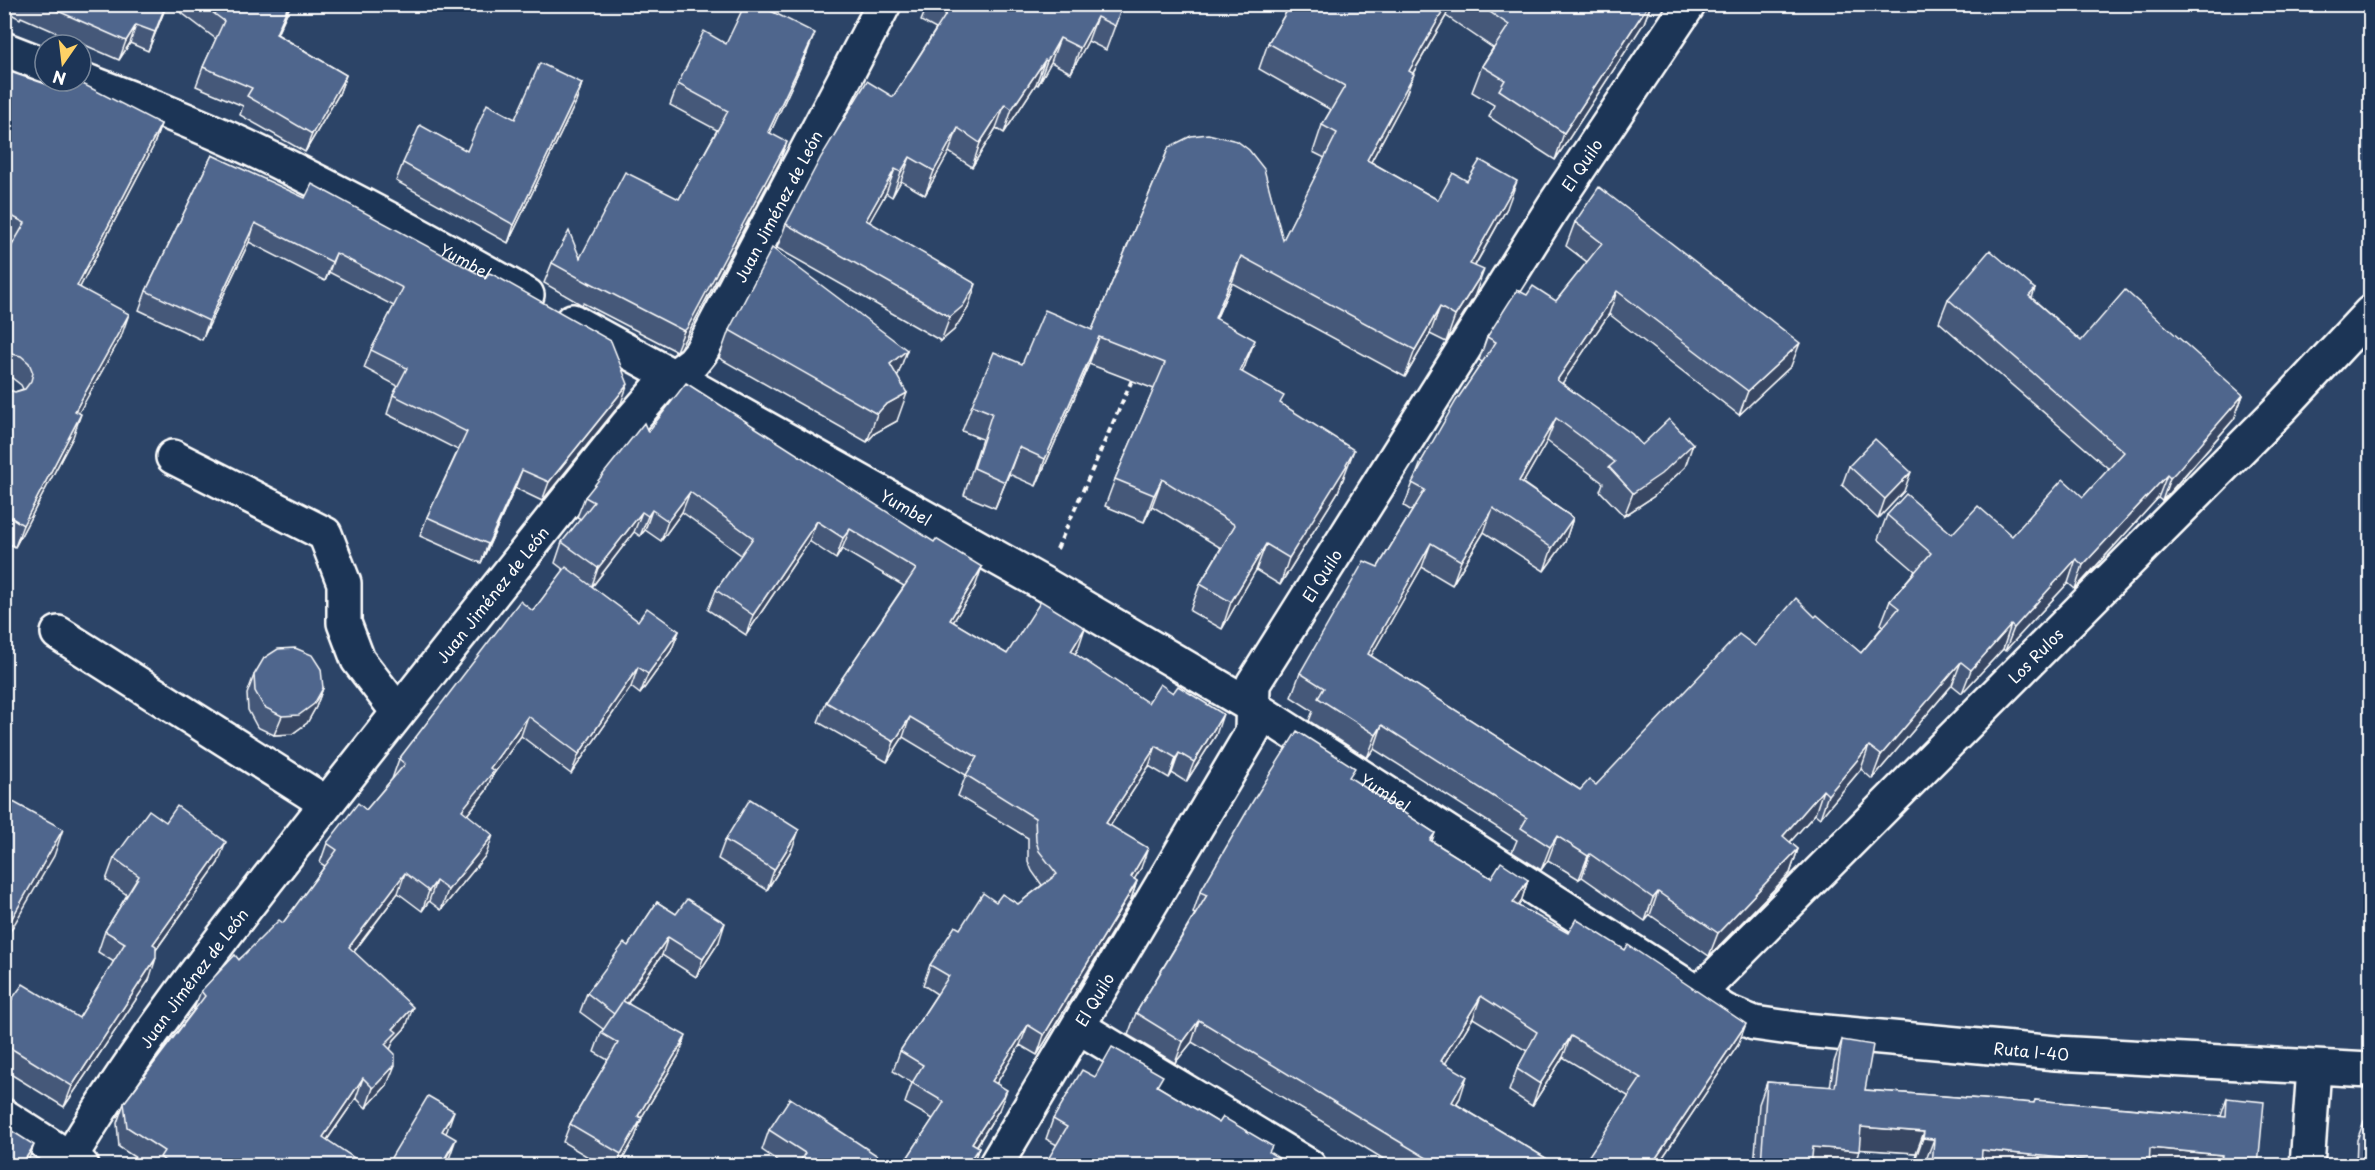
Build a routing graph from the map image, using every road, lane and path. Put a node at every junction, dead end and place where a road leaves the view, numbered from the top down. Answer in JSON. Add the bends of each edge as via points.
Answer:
{"nodes":[{"id":1,"x":884,"y":4,"type":"edge"},
{"id":2,"x":1689,"y":4,"type":"edge"},
{"id":3,"x":4,"y":49,"type":"edge"},
{"id":4,"x":33,"y":60,"type":"edge"},
{"id":5,"x":93,"y":84,"type":"edge"},
{"id":6,"x":2370,"y":313,"type":"edge"},
{"id":7,"x":675,"y":377,"type":"junction"},
{"id":8,"x":1132,"y":380,"type":"dead end"},
{"id":9,"x":173,"y":457,"type":"dead end"},
{"id":10,"x":1042,"y":583,"type":"junction"},
{"id":11,"x":58,"y":633,"type":"dead end"},
{"id":12,"x":1252,"y":707,"type":"junction"},
{"id":13,"x":398,"y":712,"type":"junction"},
{"id":14,"x":326,"y":803,"type":"junction"},
{"id":15,"x":1698,"y":994,"type":"junction"},
{"id":16,"x":1079,"y":1027,"type":"junction"},
{"id":17,"x":2314,"y":1068,"type":"junction"},
{"id":18,"x":2370,"y":1070,"type":"edge"},
{"id":19,"x":4,"y":1116,"type":"edge"},
{"id":20,"x":72,"y":1163,"type":"edge"},
{"id":21,"x":995,"y":1166,"type":"edge"},
{"id":22,"x":1309,"y":1166,"type":"edge"},
{"id":23,"x":2307,"y":1166,"type":"edge"}],
"edges":[{"from":1,"to":7,"type":"street","name":"Juan Jiménez de León","via":[[701,352]]},
{"from":2,"to":12,"type":"street","name":"El Quilo","via":[[1553,207],[1253,684]]},
{"from":3,"to":4,"type":"street"},
{"from":5,"to":7,"type":"street","name":"Yumbel","via":[[172,114],[327,188]]},
{"from":6,"to":15,"type":"street","name":"Los Rulos","via":[[2284,405]]},
{"from":7,"to":10,"type":"street","name":"Yumbel"},
{"from":7,"to":13,"type":"street","name":"Juan Jiménez de León","via":[[659,388],[627,425]]},
{"from":8,"to":10,"type":"path"},
{"from":9,"to":13,"type":"street","via":[[325,534],[344,583],[344,623],[358,660]]},
{"from":10,"to":12,"type":"street","name":"Yumbel"},
{"from":11,"to":14,"type":"street"},
{"from":12,"to":15,"type":"street","name":"Yumbel"},
{"from":12,"to":16,"type":"street","name":"El Quilo","via":[[1252,733]]},
{"from":13,"to":14,"type":"street","name":"Juan Jiménez de León"},
{"from":14,"to":20,"type":"street","name":"Juan Jiménez de León","via":[[143,1047]]},
{"from":15,"to":17,"type":"street","name":"Ruta I-40","via":[[1725,1011],[1779,1028],[2056,1053]]},
{"from":16,"to":21,"type":"street","name":"El Quilo"},
{"from":16,"to":22,"type":"street"},
{"from":17,"to":18,"type":"street","name":"Ruta I-40"},
{"from":17,"to":23,"type":"street"},
{"from":19,"to":20,"type":"street"}]}
